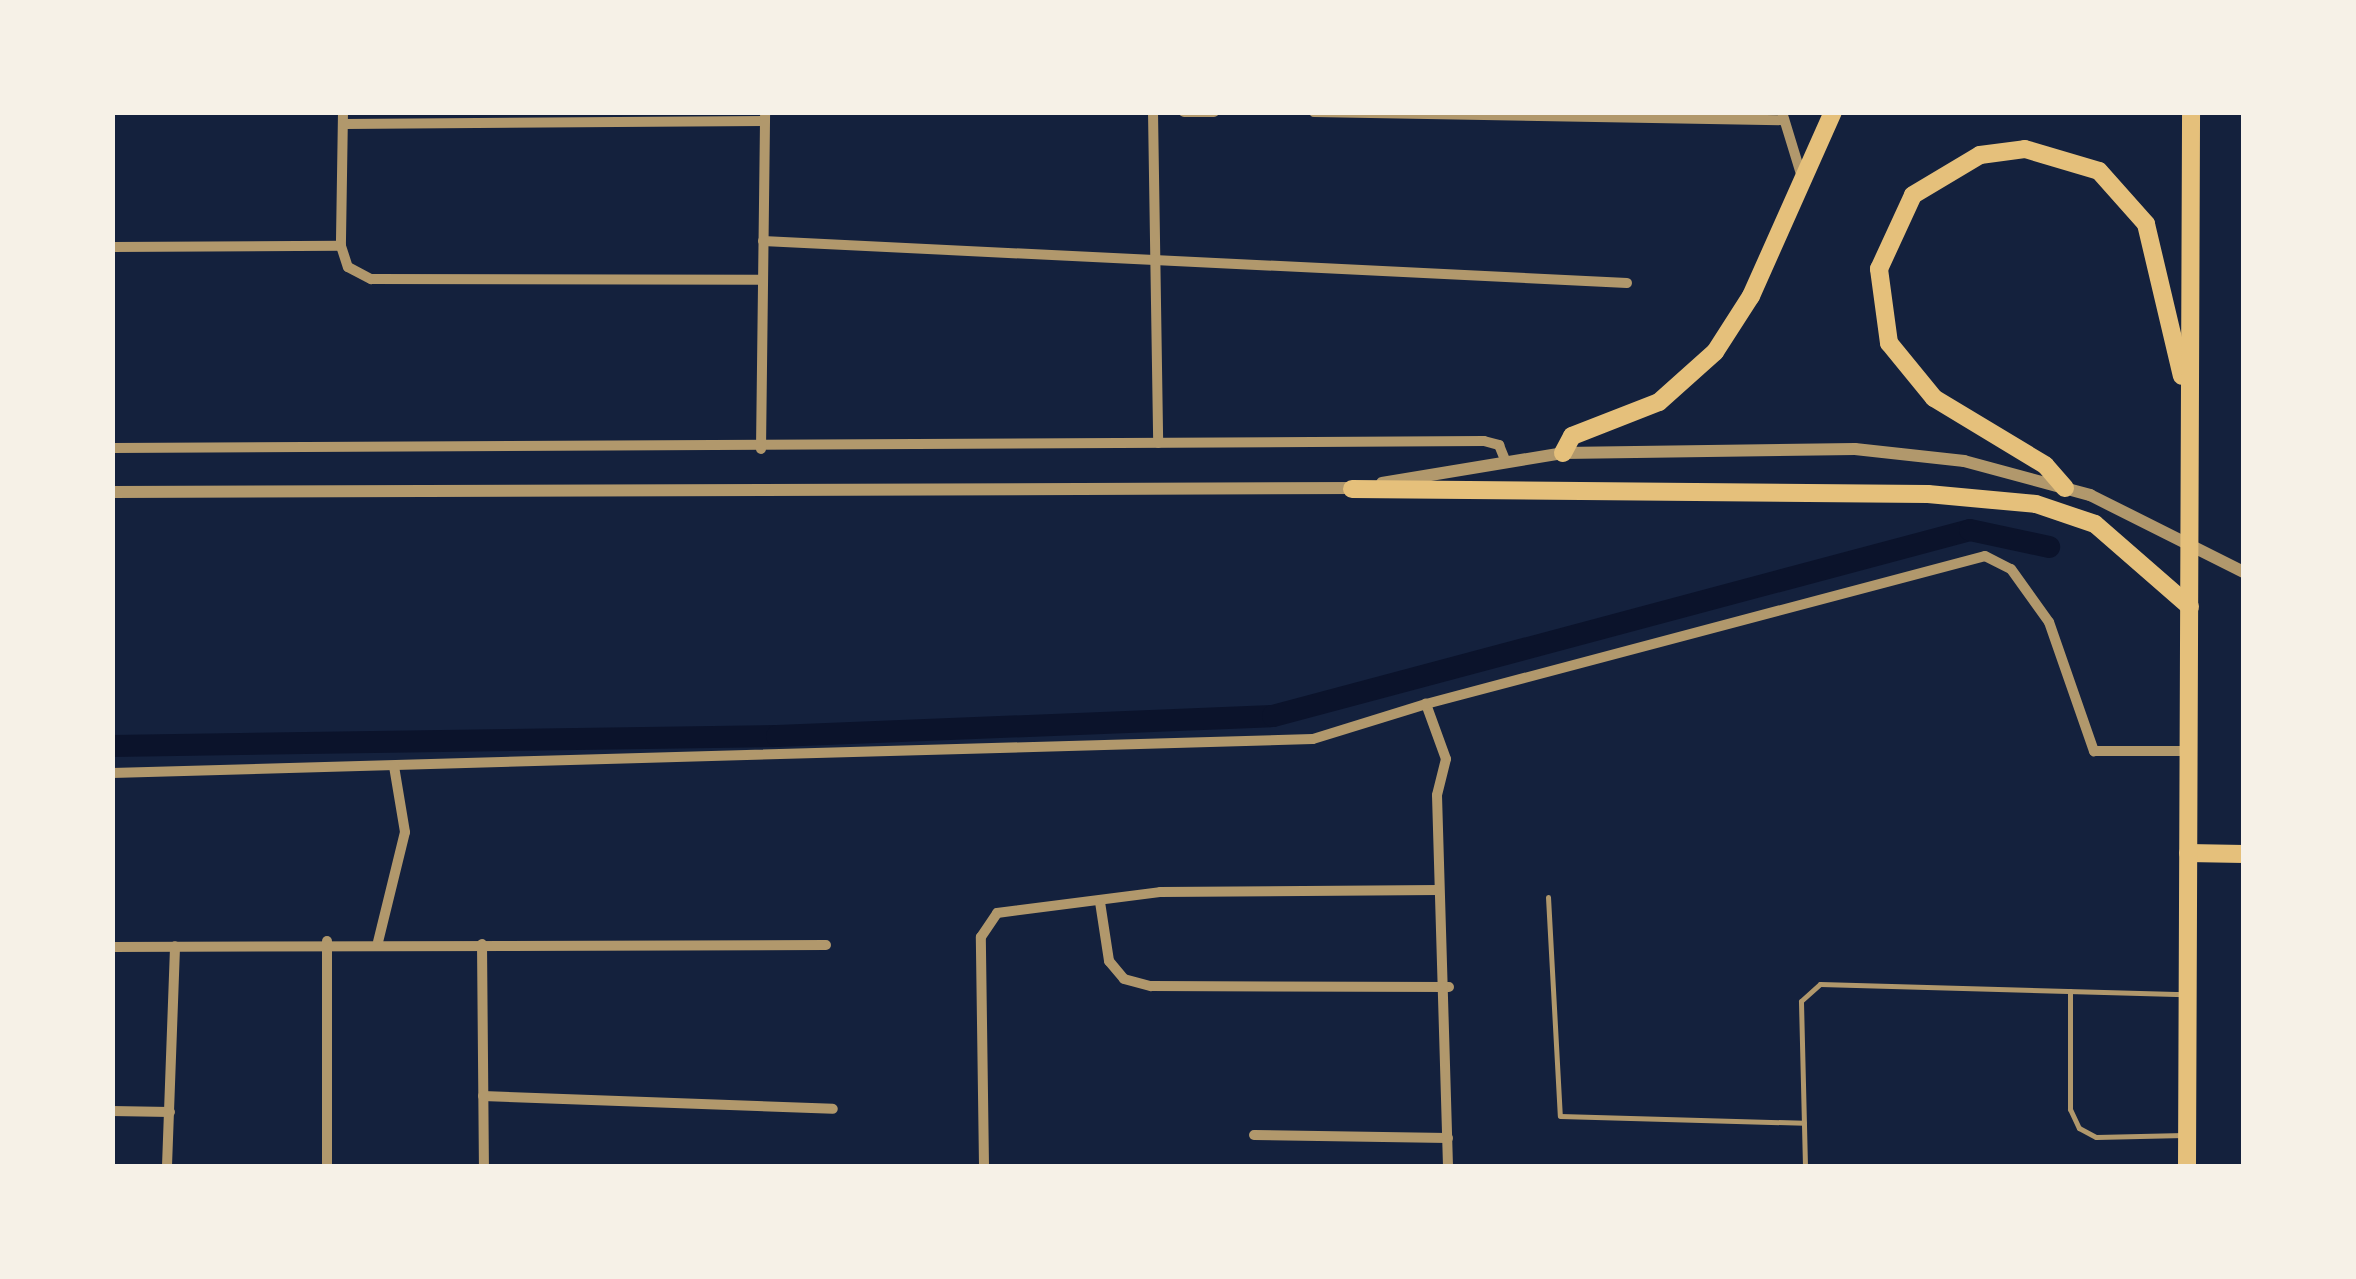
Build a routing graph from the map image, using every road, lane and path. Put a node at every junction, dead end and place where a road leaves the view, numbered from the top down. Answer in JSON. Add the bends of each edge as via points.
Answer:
{"nodes":[{"id":1,"x":1153,"y":112,"type":"edge"},
{"id":2,"x":1184,"y":112,"type":"edge"},
{"id":3,"x":1214,"y":112,"type":"edge"},
{"id":4,"x":1314,"y":112,"type":"edge"},
{"id":5,"x":2191,"y":112,"type":"edge"},
{"id":6,"x":1832,"y":114,"type":"edge"},
{"id":7,"x":1783,"y":116,"type":"edge"},
{"id":8,"x":765,"y":117,"type":"edge"},
{"id":9,"x":344,"y":118,"type":"edge"},
{"id":10,"x":1801,"y":174,"type":"junction"},
{"id":11,"x":763,"y":241,"type":"junction"},
{"id":12,"x":341,"y":246,"type":"junction"},
{"id":13,"x":112,"y":247,"type":"edge"},
{"id":14,"x":1152,"y":254,"type":"junction"},
{"id":15,"x":763,"y":280,"type":"junction"},
{"id":16,"x":1627,"y":284,"type":"dead end"},
{"id":17,"x":2191,"y":438,"type":"junction"},
{"id":18,"x":1158,"y":443,"type":"junction"},
{"id":19,"x":112,"y":448,"type":"edge"},
{"id":20,"x":761,"y":449,"type":"junction"},
{"id":21,"x":1562,"y":453,"type":"junction"},
{"id":22,"x":1506,"y":462,"type":"junction"},
{"id":23,"x":2065,"y":488,"type":"junction"},
{"id":24,"x":1352,"y":489,"type":"junction"},
{"id":25,"x":112,"y":492,"type":"edge"},
{"id":26,"x":2244,"y":572,"type":"edge"},
{"id":27,"x":2190,"y":607,"type":"junction"},
{"id":28,"x":1426,"y":704,"type":"junction"},
{"id":29,"x":2189,"y":751,"type":"junction"},
{"id":30,"x":394,"y":766,"type":"junction"},
{"id":31,"x":112,"y":773,"type":"edge"},
{"id":32,"x":2188,"y":852,"type":"junction"},
{"id":33,"x":2244,"y":854,"type":"edge"},
{"id":34,"x":1439,"y":890,"type":"junction"},
{"id":35,"x":1548,"y":898,"type":"dead end"},
{"id":36,"x":1100,"y":902,"type":"junction"},
{"id":37,"x":327,"y":942,"type":"junction"},
{"id":38,"x":378,"y":942,"type":"junction"},
{"id":39,"x":482,"y":944,"type":"junction"},
{"id":40,"x":826,"y":945,"type":"dead end"},
{"id":41,"x":175,"y":946,"type":"junction"},
{"id":42,"x":112,"y":947,"type":"edge"},
{"id":43,"x":1450,"y":986,"type":"junction"},
{"id":44,"x":2070,"y":991,"type":"junction"},
{"id":45,"x":2188,"y":994,"type":"junction"},
{"id":46,"x":483,"y":1096,"type":"junction"},
{"id":47,"x":833,"y":1109,"type":"dead end"},
{"id":48,"x":112,"y":1112,"type":"edge"},
{"id":49,"x":170,"y":1112,"type":"junction"},
{"id":50,"x":1804,"y":1123,"type":"junction"},
{"id":51,"x":1254,"y":1135,"type":"dead end"},
{"id":52,"x":2187,"y":1135,"type":"junction"},
{"id":53,"x":1448,"y":1138,"type":"junction"},
{"id":54,"x":167,"y":1166,"type":"edge"},
{"id":55,"x":327,"y":1166,"type":"edge"},
{"id":56,"x":484,"y":1166,"type":"edge"},
{"id":57,"x":984,"y":1166,"type":"edge"},
{"id":58,"x":1448,"y":1166,"type":"edge"},
{"id":59,"x":1805,"y":1166,"type":"edge"},
{"id":60,"x":2187,"y":1166,"type":"edge"}],
"edges":[{"from":1,"to":14,"type":"street"},
{"from":2,"to":3,"type":"street"},
{"from":4,"to":7,"type":"street"},
{"from":5,"to":17,"type":"highway"},
{"from":6,"to":10,"type":"highway"},
{"from":7,"to":10,"type":"street"},
{"from":8,"to":9,"type":"street"},
{"from":8,"to":11,"type":"street"},
{"from":9,"to":12,"type":"street"},
{"from":10,"to":21,"type":"highway","via":[[1751,296],[1715,352],[1659,402],[1572,436]]},
{"from":11,"to":14,"type":"street"},
{"from":11,"to":15,"type":"street"},
{"from":12,"to":13,"type":"street"},
{"from":12,"to":15,"type":"street","via":[[348,267],[372,279]]},
{"from":14,"to":16,"type":"street","via":[[1284,273]]},
{"from":14,"to":18,"type":"street"},
{"from":15,"to":20,"type":"street"},
{"from":17,"to":23,"type":"highway","via":[[2170,302],[2146,224],[2099,171],[2062,154],[1980,155],[1913,195],[1892,228],[1878,305],[1888,342],[1934,398],[2045,465]]},
{"from":17,"to":27,"type":"highway"},
{"from":18,"to":20,"type":"street"},
{"from":18,"to":22,"type":"street","via":[[1484,441],[1499,444]]},
{"from":19,"to":20,"type":"street"},
{"from":21,"to":22,"type":"street"},
{"from":21,"to":23,"type":"street","via":[[1855,449],[1964,461]]},
{"from":22,"to":24,"type":"street"},
{"from":23,"to":26,"type":"street"},
{"from":24,"to":25,"type":"street"},
{"from":24,"to":27,"type":"highway","via":[[1928,494],[2036,504],[2095,524]]},
{"from":27,"to":29,"type":"highway"},
{"from":28,"to":29,"type":"street","via":[[1984,556],[2011,569],[2049,622],[2094,751]]},
{"from":28,"to":30,"type":"street","via":[[1313,739]]},
{"from":28,"to":34,"type":"street","via":[[1446,758]]},
{"from":29,"to":32,"type":"highway"},
{"from":30,"to":31,"type":"street"},
{"from":30,"to":38,"type":"street","via":[[405,832]]},
{"from":32,"to":33,"type":"highway"},
{"from":32,"to":45,"type":"highway"},
{"from":34,"to":36,"type":"street","via":[[1160,892]]},
{"from":34,"to":43,"type":"street"},
{"from":35,"to":50,"type":"lane","via":[[1560,1116]]},
{"from":36,"to":43,"type":"street","via":[[1109,960],[1124,979],[1151,986]]},
{"from":36,"to":57,"type":"street","via":[[996,913],[981,937]]},
{"from":37,"to":38,"type":"street"},
{"from":37,"to":41,"type":"street"},
{"from":37,"to":55,"type":"street"},
{"from":38,"to":39,"type":"street"},
{"from":39,"to":40,"type":"street"},
{"from":39,"to":46,"type":"street"},
{"from":41,"to":42,"type":"street"},
{"from":41,"to":49,"type":"street"},
{"from":43,"to":53,"type":"street"},
{"from":44,"to":45,"type":"lane"},
{"from":44,"to":50,"type":"lane","via":[[1820,984],[1801,1001]]},
{"from":44,"to":52,"type":"lane","via":[[2070,1109],[2079,1128],[2096,1137]]},
{"from":45,"to":52,"type":"highway"},
{"from":46,"to":47,"type":"street"},
{"from":46,"to":56,"type":"street"},
{"from":48,"to":49,"type":"street"},
{"from":49,"to":54,"type":"street"},
{"from":50,"to":59,"type":"lane"},
{"from":51,"to":53,"type":"street"},
{"from":52,"to":60,"type":"highway"},
{"from":53,"to":58,"type":"street"}]}
